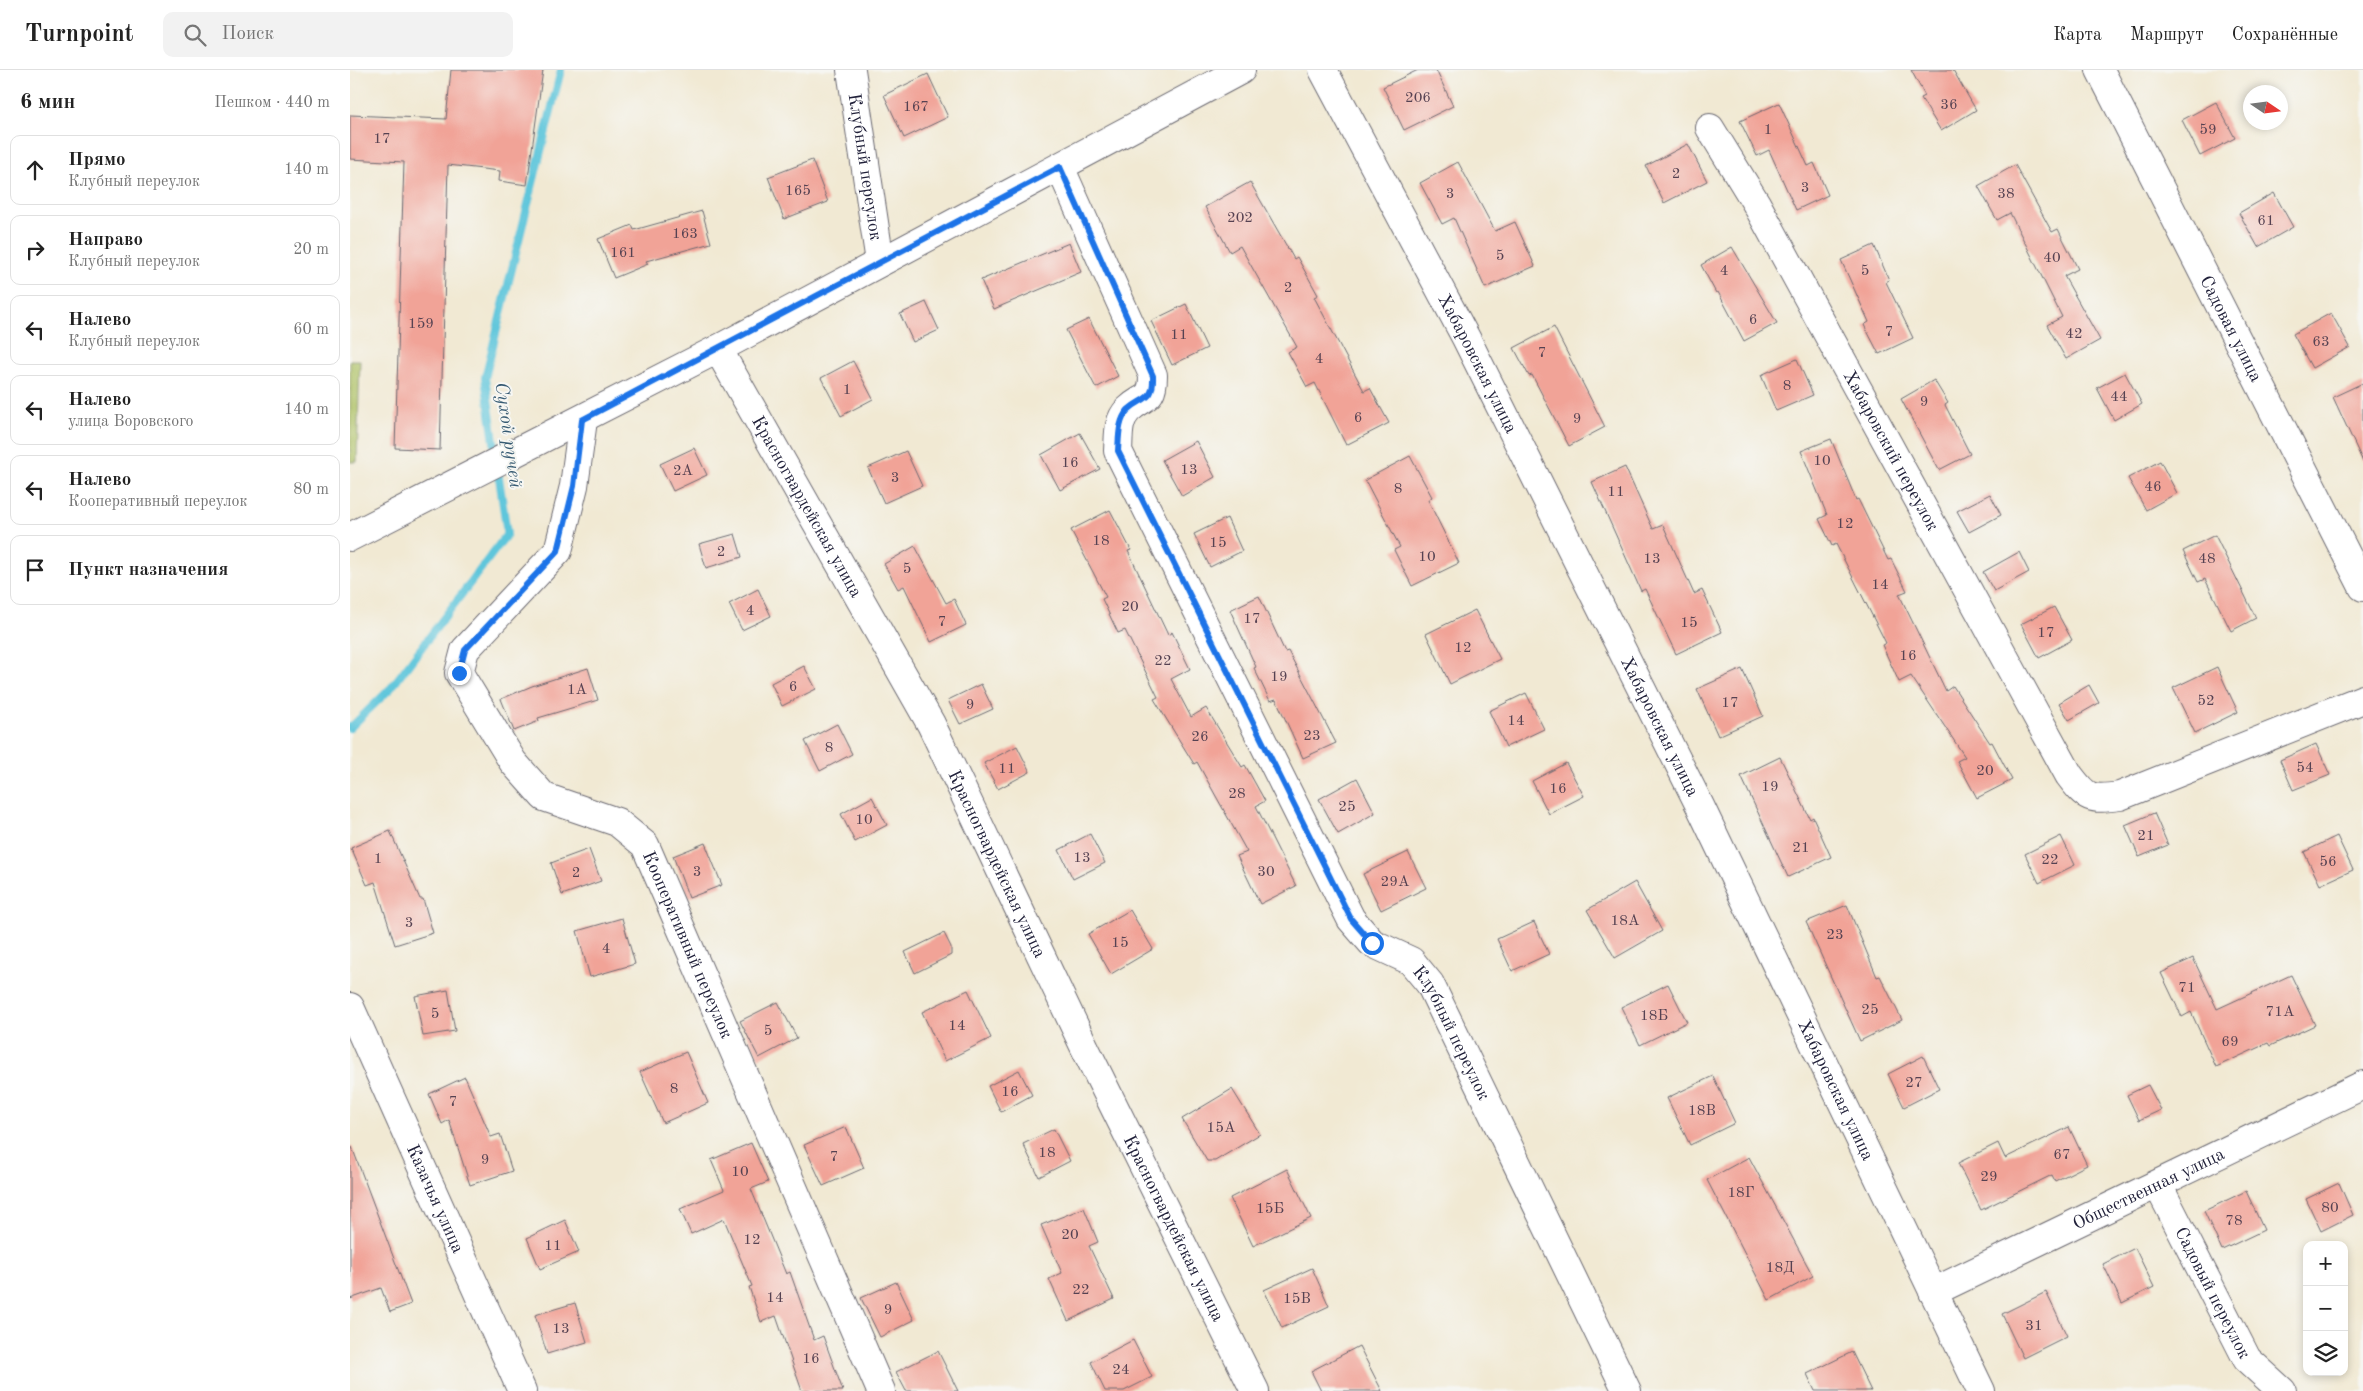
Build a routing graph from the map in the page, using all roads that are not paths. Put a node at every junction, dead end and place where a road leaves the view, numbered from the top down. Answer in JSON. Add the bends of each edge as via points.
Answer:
{"nodes":[{"id":1,"x":852,"y":70,"type":"edge"},
{"id":2,"x":1241,"y":70,"type":"edge"},
{"id":3,"x":1323,"y":70,"type":"edge"},
{"id":4,"x":2100,"y":70,"type":"edge"},
{"id":5,"x":1710,"y":128,"type":"dead end"},
{"id":6,"x":1060,"y":167,"type":"junction"},
{"id":7,"x":880,"y":262,"type":"junction"},
{"id":8,"x":718,"y":349,"type":"junction"},
{"id":9,"x":582,"y":420,"type":"junction"},
{"id":10,"x":350,"y":537,"type":"edge"},
{"id":11,"x":2363,"y":587,"type":"edge"},
{"id":12,"x":2363,"y":699,"type":"edge"},
{"id":13,"x":350,"y":1007,"type":"edge"},
{"id":14,"x":2363,"y":1085,"type":"edge"},
{"id":15,"x":2158,"y":1185,"type":"junction"},
{"id":16,"x":1933,"y":1292,"type":"junction"},
{"id":17,"x":522,"y":1391,"type":"edge"},
{"id":18,"x":882,"y":1391,"type":"edge"},
{"id":19,"x":1255,"y":1391,"type":"edge"},
{"id":20,"x":1628,"y":1391,"type":"edge"},
{"id":21,"x":1981,"y":1391,"type":"edge"},
{"id":22,"x":2282,"y":1391,"type":"edge"}],
"edges":[{"from":1,"to":7,"type":"street","name":"Клубный переулок"},
{"from":2,"to":6,"type":"street"},
{"from":3,"to":16,"type":"street","name":"Хабаровская улица","via":[[1466,338],[1691,788]]},
{"from":4,"to":11,"type":"street","name":"Садовая улица"},
{"from":5,"to":12,"type":"street","name":"Хабаровский переулок","via":[[1756,203],[2080,790],[2095,799],[2120,796]]},
{"from":6,"to":7,"type":"street"},
{"from":6,"to":20,"type":"street","name":"Клубный переулок","via":[[1153,376],[1149,397],[1128,411],[1119,427],[1118,451],[1351,919],[1372,943],[1411,961],[1430,984]]},
{"from":7,"to":8,"type":"street"},
{"from":8,"to":9,"type":"street"},
{"from":8,"to":19,"type":"street","name":"Красногвардейская улица","via":[[931,724],[1084,1046]]},
{"from":9,"to":10,"type":"street"},
{"from":9,"to":18,"type":"street","name":"Кооперативный переулок","via":[[574,486],[558,551],[465,650],[459,673],[513,762],[544,797],[617,822],[645,845]]},
{"from":13,"to":17,"type":"street","name":"Казачья улица"},
{"from":14,"to":15,"type":"street","name":"Общественная улица"},
{"from":15,"to":16,"type":"street","name":"Общественная улица"},
{"from":15,"to":22,"type":"street","name":"Садовый переулок","via":[[2247,1359]]},
{"from":16,"to":21,"type":"street","name":"Хабаровская улица"}]}
